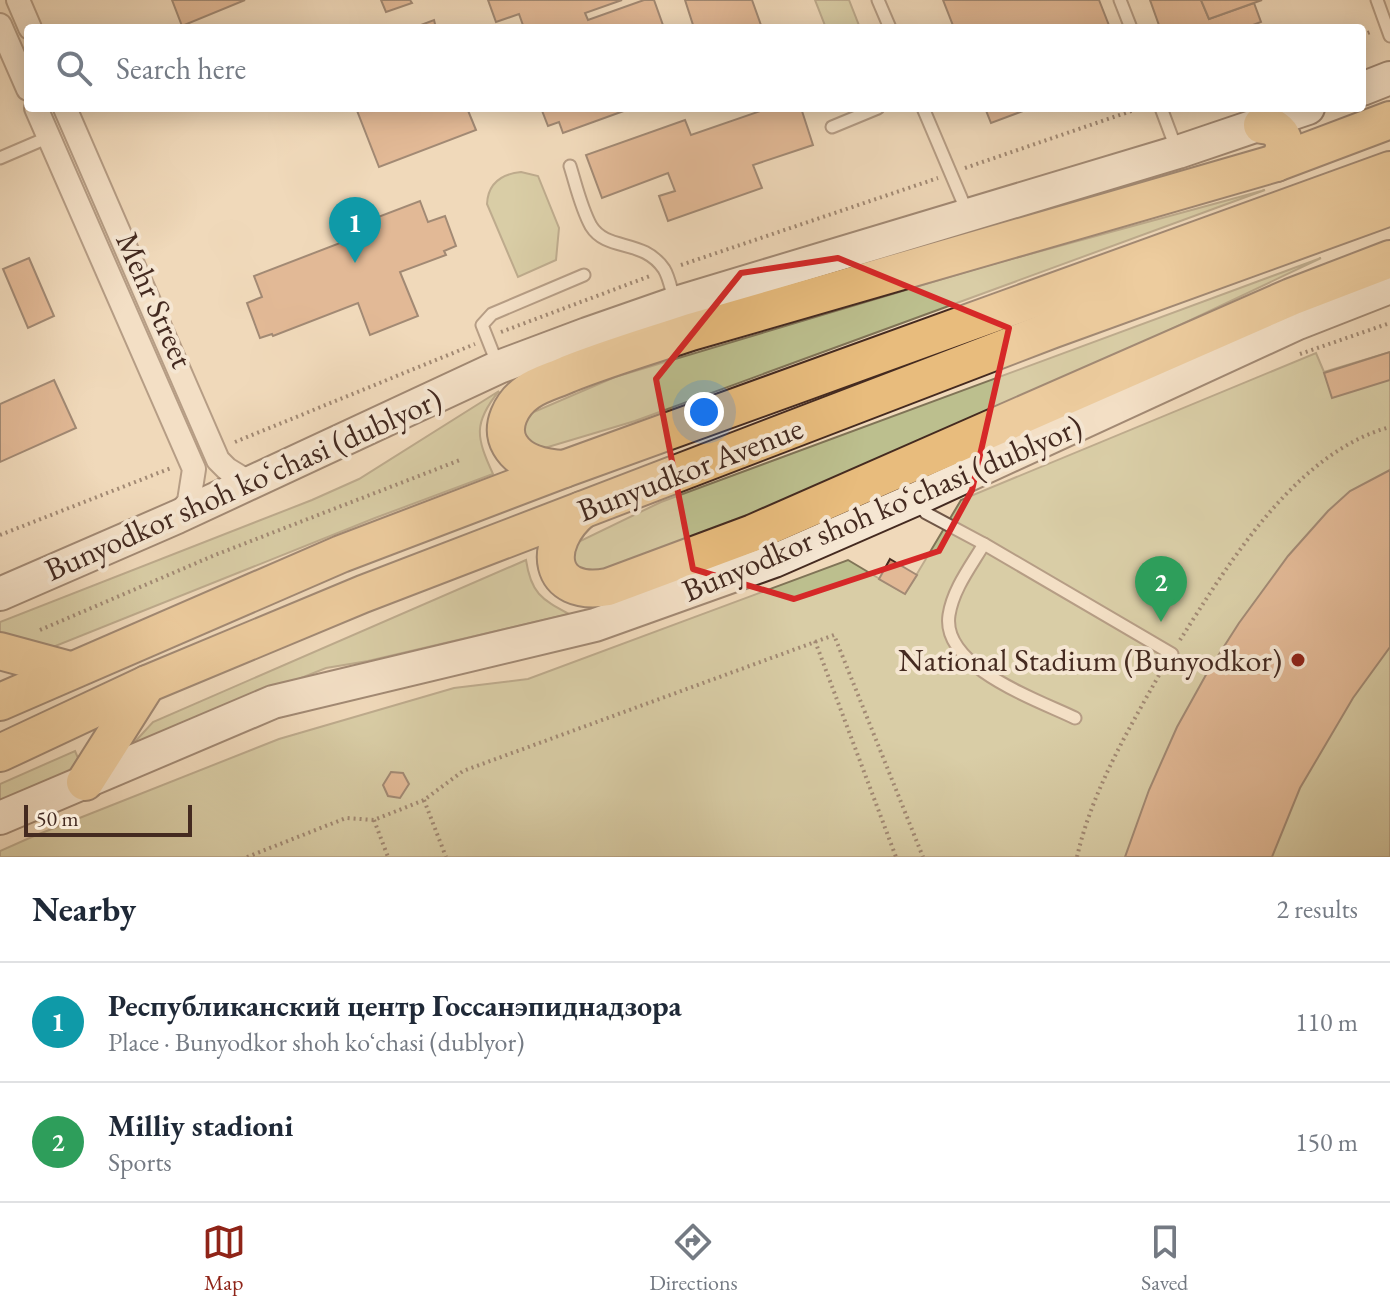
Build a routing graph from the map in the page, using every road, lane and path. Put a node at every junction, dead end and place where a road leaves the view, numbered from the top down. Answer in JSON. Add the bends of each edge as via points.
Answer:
{"nodes":[{"id":1,"x":18,"y":0,"type":"edge"},
{"id":2,"x":878,"y":0,"type":"edge"},
{"id":3,"x":1120,"y":0,"type":"edge"},
{"id":4,"x":1377,"y":0,"type":"edge"},
{"id":5,"x":28,"y":24,"type":"edge"},
{"id":6,"x":888,"y":24,"type":"edge"},
{"id":7,"x":1129,"y":24,"type":"edge"},
{"id":8,"x":0,"y":25,"type":"edge"},
{"id":9,"x":1389,"y":29,"type":"edge"},
{"id":10,"x":1390,"y":78,"type":"edge"},
{"id":11,"x":24,"y":80,"type":"edge"},
{"id":12,"x":1366,"y":87,"type":"edge"},
{"id":13,"x":38,"y":112,"type":"edge"},
{"id":14,"x":67,"y":112,"type":"edge"},
{"id":15,"x":868,"y":112,"type":"edge"},
{"id":16,"x":925,"y":112,"type":"edge"},
{"id":17,"x":1163,"y":112,"type":"edge"},
{"id":18,"x":1297,"y":112,"type":"edge"},
{"id":19,"x":1390,"y":120,"type":"edge"},
{"id":20,"x":1262,"y":125,"type":"junction"},
{"id":21,"x":832,"y":127,"type":"dead end"},
{"id":22,"x":49,"y":137,"type":"junction"},
{"id":23,"x":1178,"y":152,"type":"junction"},
{"id":24,"x":0,"y":158,"type":"edge"},
{"id":25,"x":1276,"y":163,"type":"junction"},
{"id":26,"x":570,"y":166,"type":"dead end"},
{"id":27,"x":1390,"y":170,"type":"edge"},
{"id":28,"x":1390,"y":207,"type":"edge"},
{"id":29,"x":968,"y":215,"type":"junction"},
{"id":30,"x":1390,"y":259,"type":"edge"},
{"id":31,"x":584,"y":275,"type":"dead end"},
{"id":32,"x":1390,"y":287,"type":"edge"},
{"id":33,"x":676,"y":303,"type":"junction"},
{"id":34,"x":1045,"y":314,"type":"junction"},
{"id":35,"x":1390,"y":323,"type":"edge"},
{"id":36,"x":1313,"y":349,"type":"dead end"},
{"id":37,"x":499,"y":367,"type":"junction"},
{"id":38,"x":1390,"y":427,"type":"edge"},
{"id":39,"x":218,"y":460,"type":"junction"},
{"id":40,"x":460,"y":460,"type":"dead end"},
{"id":41,"x":194,"y":469,"type":"junction"},
{"id":42,"x":564,"y":469,"type":"junction"},
{"id":43,"x":250,"y":483,"type":"junction"},
{"id":44,"x":916,"y":499,"type":"junction"},
{"id":45,"x":582,"y":510,"type":"junction"},
{"id":46,"x":177,"y":517,"type":"junction"},
{"id":47,"x":984,"y":544,"type":"junction"},
{"id":48,"x":0,"y":594,"type":"edge"},
{"id":49,"x":815,"y":641,"type":"junction"},
{"id":50,"x":14,"y":643,"type":"edge"},
{"id":51,"x":1172,"y":654,"type":"junction"},
{"id":52,"x":70,"y":670,"type":"junction"},
{"id":53,"x":147,"y":684,"type":"junction"},
{"id":54,"x":0,"y":702,"type":"edge"},
{"id":55,"x":1075,"y":718,"type":"dead end"},
{"id":56,"x":0,"y":753,"type":"edge"},
{"id":57,"x":85,"y":782,"type":"junction"},
{"id":58,"x":424,"y":800,"type":"junction"},
{"id":59,"x":0,"y":818,"type":"edge"},
{"id":60,"x":374,"y":820,"type":"junction"},
{"id":61,"x":247,"y":857,"type":"edge"},
{"id":62,"x":388,"y":857,"type":"edge"},
{"id":63,"x":446,"y":857,"type":"edge"},
{"id":64,"x":896,"y":857,"type":"edge"},
{"id":65,"x":923,"y":857,"type":"edge"},
{"id":66,"x":1077,"y":857,"type":"edge"}],
"edges":[{"from":1,"to":5,"type":"street"},
{"from":2,"to":6,"type":"lane"},
{"from":3,"to":7,"type":"lane"},
{"from":4,"to":9,"type":"lane"},
{"from":8,"to":11,"type":"street"},
{"from":10,"to":12,"type":"street"},
{"from":13,"to":22,"type":"street","name":"Mehr Street"},
{"from":14,"to":39,"type":"street","name":"Mehr Street"},
{"from":15,"to":21,"type":"lane"},
{"from":16,"to":29,"type":"lane"},
{"from":17,"to":23,"type":"lane"},
{"from":18,"to":20,"type":"street","name":"Bunyodkor shoh koʻchasi (dublyor)"},
{"from":19,"to":25,"type":"main road"},
{"from":20,"to":23,"type":"street","name":"Bunyodkor shoh koʻchasi (dublyor)"},
{"from":20,"to":25,"type":"main road","via":[[1275,128],[1283,138],[1284,152]]},
{"from":22,"to":24,"type":"lane"},
{"from":22,"to":41,"type":"street","name":"Mehr Street"},
{"from":23,"to":29,"type":"street","name":"Bunyodkor shoh koʻchasi (dublyor)"},
{"from":25,"to":42,"type":"main road","via":[[691,332],[534,388],[511,410],[507,439],[530,463]]},
{"from":26,"to":33,"type":"lane","via":[[591,227],[609,242],[650,254],[665,271]]},
{"from":27,"to":34,"type":"main road","name":"Bunyudkor Avenue"},
{"from":28,"to":34,"type":"main road","name":"Bunyudkor Avenue"},
{"from":29,"to":33,"type":"street","name":"Bunyodkor shoh koʻchasi (dublyor)"},
{"from":30,"to":45,"type":"main road","via":[[1291,297],[753,533],[608,587],[575,586],[555,563],[560,535]]},
{"from":31,"to":37,"type":"lane","via":[[492,314],[482,325]]},
{"from":32,"to":44,"type":"street","name":"Bunyodkor shoh koʻchasi (dublyor)","via":[[1298,323]]},
{"from":33,"to":37,"type":"street","name":"Bunyodkor shoh koʻchasi (dublyor)"},
{"from":34,"to":42,"type":"main road","name":"Bunyudkor Avenue"},
{"from":34,"to":45,"type":"main road","name":"Bunyudkor Avenue"},
{"from":35,"to":36,"type":"path"},
{"from":37,"to":43,"type":"street","name":"Bunyodkor shoh koʻchasi (dublyor)"},
{"from":38,"to":51,"type":"path","via":[[1355,441],[1298,482],[1248,541]]},
{"from":39,"to":41,"type":"street"},
{"from":39,"to":43,"type":"street"},
{"from":40,"to":50,"type":"path","via":[[215,555]]},
{"from":41,"to":46,"type":"street","via":[[189,501]]},
{"from":42,"to":52,"type":"main road","name":"Bunyudkor Avenue","via":[[341,554]]},
{"from":43,"to":46,"type":"street","name":"Bunyodkor shoh koʻchasi (dublyor)"},
{"from":44,"to":47,"type":"lane","via":[[926,513]]},
{"from":44,"to":57,"type":"street","name":"Bunyodkor shoh koʻchasi (dublyor)","via":[[774,561],[595,625],[273,702]]},
{"from":45,"to":53,"type":"main road","name":"Bunyudkor Avenue"},
{"from":46,"to":48,"type":"street","name":"Bunyodkor shoh koʻchasi (dublyor)"},
{"from":47,"to":51,"type":"lane"},
{"from":47,"to":55,"type":"lane","via":[[958,587],[949,616],[958,651],[991,676]]},
{"from":49,"to":58,"type":"path","via":[[463,771]]},
{"from":49,"to":64,"type":"path"},
{"from":49,"to":65,"type":"path","via":[[834,635]]},
{"from":50,"to":52,"type":"main road"},
{"from":51,"to":66,"type":"path","via":[[1120,748],[1083,829]]},
{"from":52,"to":54,"type":"main road","name":"Bunyudkor Avenue"},
{"from":53,"to":56,"type":"main road","name":"Bunyudkor Avenue"},
{"from":53,"to":57,"type":"main road"},
{"from":57,"to":59,"type":"street","name":"Bunyodkor shoh koʻchasi (dublyor)"},
{"from":58,"to":60,"type":"path"},
{"from":58,"to":63,"type":"path"},
{"from":60,"to":61,"type":"path","via":[[346,818]]},
{"from":60,"to":62,"type":"path"}]}
